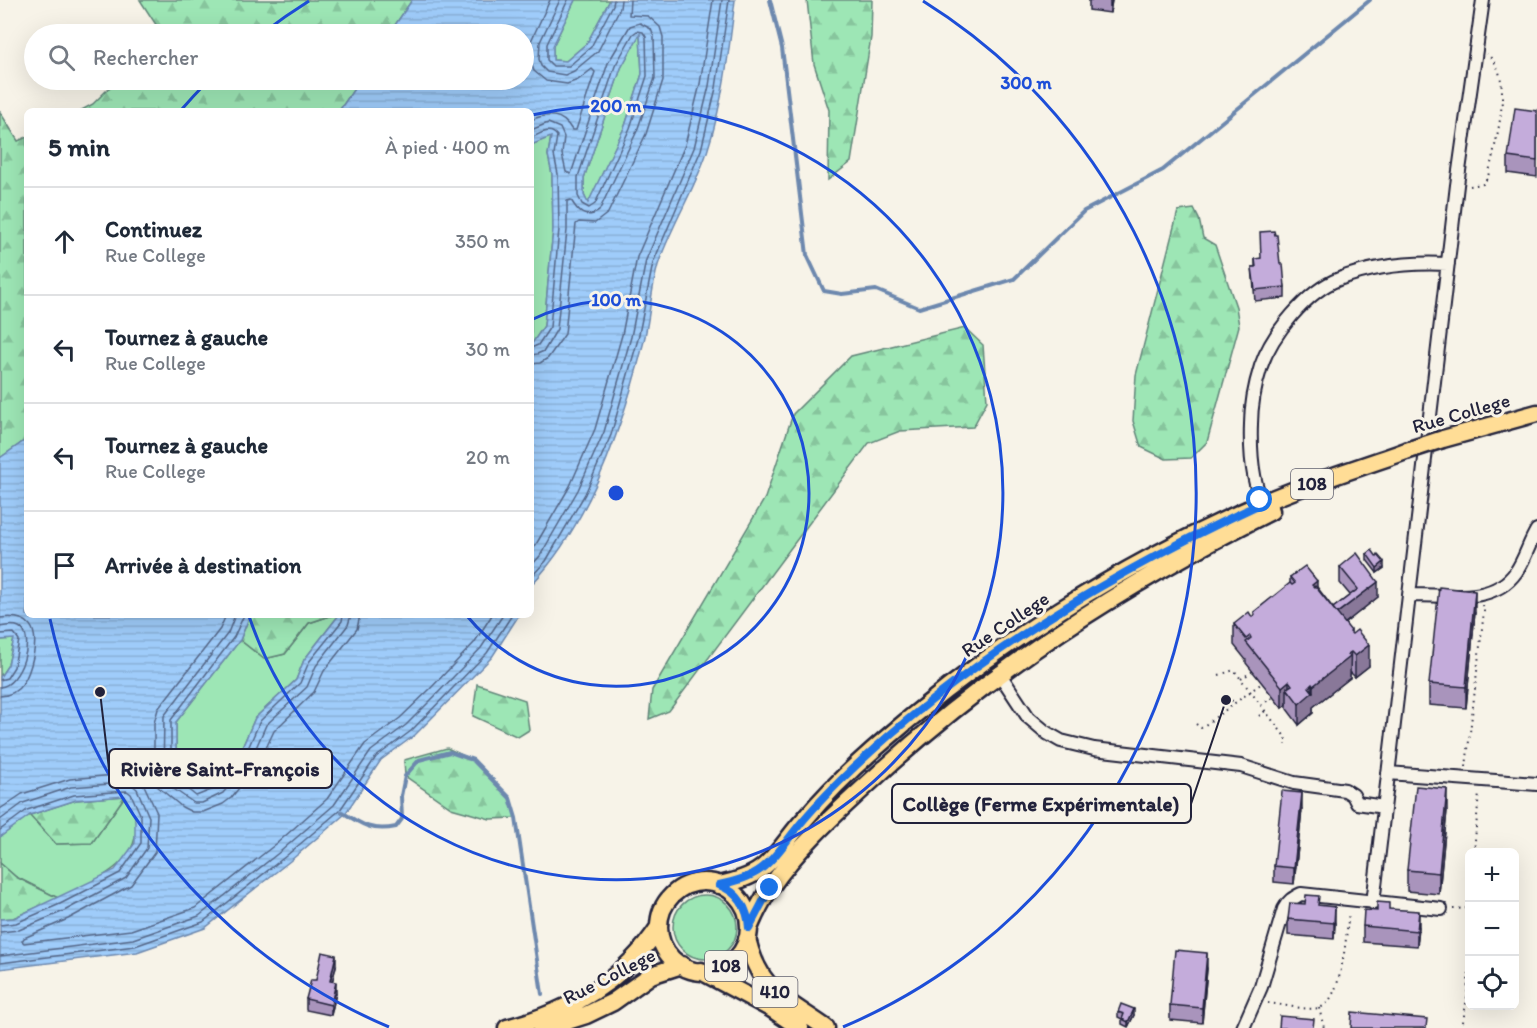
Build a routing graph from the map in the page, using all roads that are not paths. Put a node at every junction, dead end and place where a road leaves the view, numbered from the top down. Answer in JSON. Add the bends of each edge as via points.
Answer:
{"nodes":[{"id":1,"x":1483,"y":0,"type":"edge"},
{"id":2,"x":1448,"y":264,"type":"junction"},
{"id":3,"x":1537,"y":413,"type":"edge"},
{"id":4,"x":1264,"y":508,"type":"junction"},
{"id":5,"x":1537,"y":530,"type":"edge"},
{"id":6,"x":1409,"y":595,"type":"junction"},
{"id":7,"x":999,"y":673,"type":"junction"},
{"id":8,"x":1388,"y":773,"type":"junction"},
{"id":9,"x":1537,"y":784,"type":"edge"},
{"id":10,"x":1384,"y":807,"type":"junction"},
{"id":11,"x":719,"y":885,"type":"junction"},
{"id":12,"x":1373,"y":903,"type":"junction"},
{"id":13,"x":1441,"y":909,"type":"road end"},
{"id":14,"x":659,"y":927,"type":"junction"},
{"id":15,"x":748,"y":934,"type":"junction"},
{"id":16,"x":682,"y":965,"type":"junction"},
{"id":17,"x":701,"y":971,"type":"junction"},
{"id":18,"x":507,"y":1028,"type":"edge"},
{"id":19,"x":519,"y":1028,"type":"edge"},
{"id":20,"x":800,"y":1028,"type":"edge"},
{"id":21,"x":826,"y":1028,"type":"edge"},
{"id":22,"x":1243,"y":1028,"type":"edge"}],
"edges":[{"from":1,"to":2,"type":"lane"},
{"from":2,"to":4,"type":"lane","via":[[1398,265],[1337,279],[1293,314],[1262,363],[1254,390],[1250,435],[1255,482]]},
{"from":2,"to":6,"type":"lane"},
{"from":3,"to":4,"type":"main road","name":"Rue College","number":"108","bridge":true,"via":[[1406,451]]},
{"from":4,"to":7,"type":"main road","name":"Rue College","number":"108","via":[[1120,592]]},
{"from":4,"to":11,"type":"main road","name":"Rue College","number":"108","via":[[1149,558],[1020,637],[944,692],[865,757],[816,806],[766,865],[743,879]]},
{"from":5,"to":6,"type":"lane","via":[[1510,580],[1496,589],[1478,595]]},
{"from":6,"to":8,"type":"lane"},
{"from":7,"to":10,"type":"lane","via":[[1028,717],[1060,741],[1094,749],[1241,766],[1294,783],[1345,790],[1358,803]]},
{"from":7,"to":15,"type":"main road","name":"Rue College","number":"108","via":[[913,743],[834,817],[775,882]]},
{"from":8,"to":9,"type":"lane"},
{"from":8,"to":10,"type":"lane"},
{"from":10,"to":12,"type":"lane"},
{"from":11,"to":14,"type":"main road","name":"Rue College","number":"108","via":[[694,883],[676,892],[664,907]]},
{"from":11,"to":15,"type":"main road","number":"108","via":[[740,900],[747,913]]},
{"from":12,"to":13,"type":"lane"},
{"from":12,"to":22,"type":"lane","via":[[1301,894],[1288,901],[1256,1001]]},
{"from":14,"to":16,"type":"main road","name":"Rue College","number":"108","via":[[667,951]]},
{"from":14,"to":18,"type":"main road","name":"Rue College","via":[[638,956],[602,987],[554,1014]]},
{"from":15,"to":17,"type":"main road","name":"Rue College","number":"108","via":[[741,952],[730,963]]},
{"from":15,"to":21,"type":"main road","number":"410","via":[[756,967],[766,984]]},
{"from":16,"to":17,"type":"main road","name":"Rue College","number":"108"},
{"from":16,"to":19,"type":"main road","name":"Rue College","via":[[651,975],[586,1016]]},
{"from":17,"to":20,"type":"main road","number":"410"}]}
